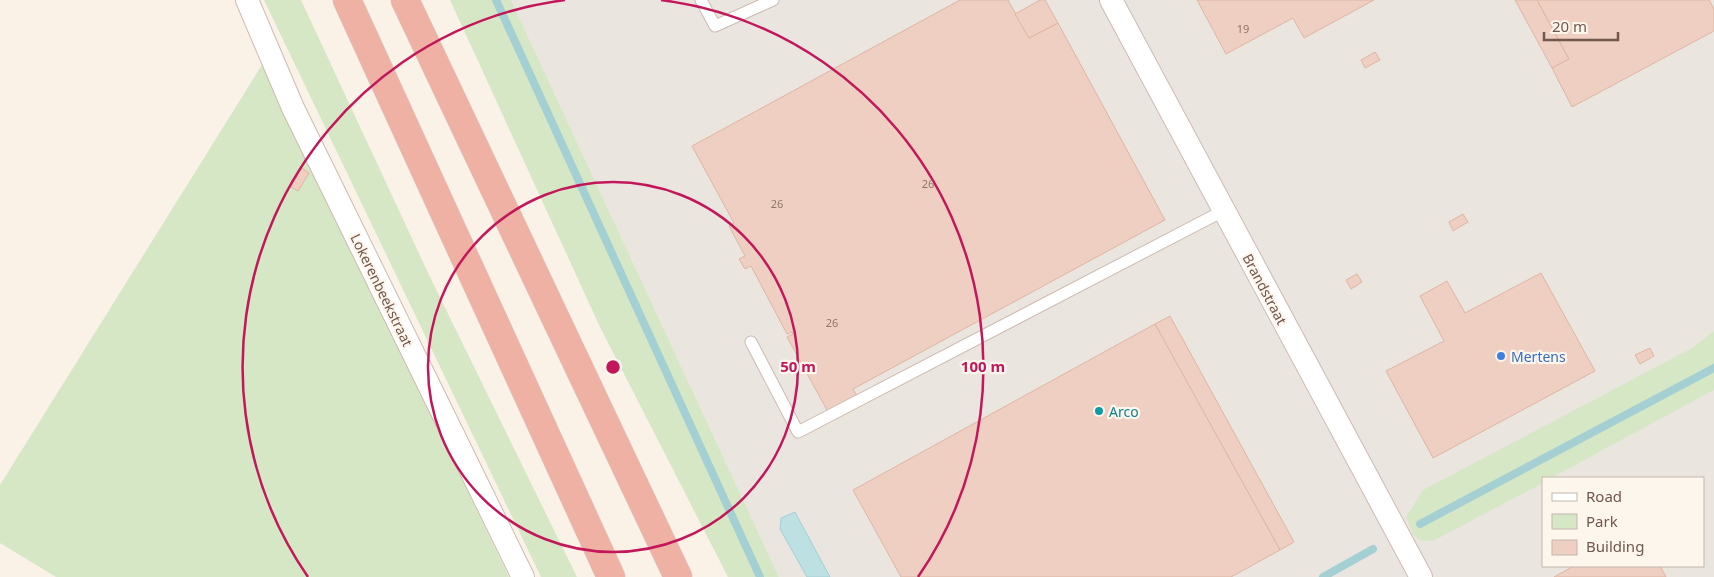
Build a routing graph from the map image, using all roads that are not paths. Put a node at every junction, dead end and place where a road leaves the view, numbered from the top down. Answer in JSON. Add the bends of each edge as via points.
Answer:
{"nodes":[{"id":1,"x":247,"y":0,"type":"edge"},
{"id":2,"x":347,"y":0,"type":"edge"},
{"id":3,"x":405,"y":0,"type":"edge"},
{"id":4,"x":701,"y":0,"type":"edge"},
{"id":5,"x":773,"y":0,"type":"edge"},
{"id":6,"x":1111,"y":0,"type":"edge"},
{"id":7,"x":1223,"y":211,"type":"junction"},
{"id":8,"x":751,"y":342,"type":"dead end"},
{"id":9,"x":523,"y":577,"type":"edge"},
{"id":10,"x":610,"y":577,"type":"edge"},
{"id":11,"x":678,"y":577,"type":"edge"},
{"id":12,"x":1421,"y":577,"type":"edge"}],
"edges":[{"from":1,"to":9,"type":"street","name":"Lokerenbeekstraat","via":[[293,108]]},
{"from":2,"to":10,"type":"highway"},
{"from":3,"to":11,"type":"highway"},
{"from":4,"to":5,"type":"lane","via":[[715,26]]},
{"from":6,"to":7,"type":"street","name":"Brandstraat"},
{"from":7,"to":8,"type":"lane","via":[[798,432]]},
{"from":7,"to":12,"type":"street","name":"Brandstraat"}]}
